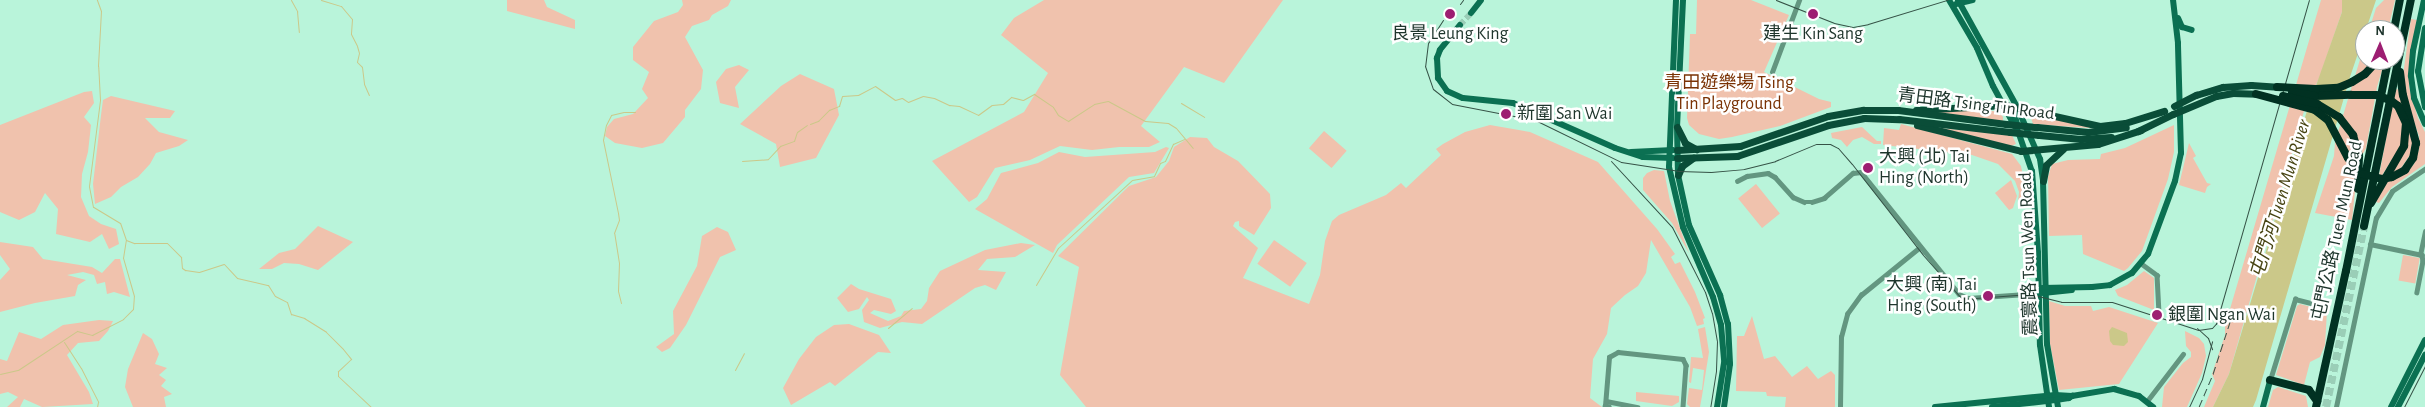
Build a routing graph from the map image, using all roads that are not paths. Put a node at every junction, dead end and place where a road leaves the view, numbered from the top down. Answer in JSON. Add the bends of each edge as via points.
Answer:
{"nodes":[{"id":1,"x":1481,"y":0,"type":"edge"},
{"id":2,"x":1676,"y":0,"type":"edge"},
{"id":3,"x":1683,"y":0,"type":"edge"},
{"id":4,"x":1798,"y":0,"type":"edge"},
{"id":5,"x":1973,"y":0,"type":"edge"},
{"id":6,"x":2173,"y":0,"type":"edge"},
{"id":7,"x":2400,"y":0,"type":"edge"},
{"id":8,"x":2411,"y":0,"type":"edge"},
{"id":9,"x":2424,"y":0,"type":"edge"},
{"id":10,"x":1955,"y":2,"type":"edge"},
{"id":11,"x":2174,"y":10,"type":"junction"},
{"id":12,"x":1471,"y":13,"type":"tunnel mouth"},
{"id":13,"x":2396,"y":20,"type":"edge"},
{"id":14,"x":1460,"y":26,"type":"tunnel mouth"},
{"id":15,"x":2425,"y":28,"type":"edge"},
{"id":16,"x":2192,"y":30,"type":"dead end"},
{"id":17,"x":2405,"y":30,"type":"edge"},
{"id":18,"x":2369,"y":70,"type":"edge"},
{"id":19,"x":2386,"y":70,"type":"edge"},
{"id":20,"x":2397,"y":70,"type":"edge"},
{"id":21,"x":2400,"y":70,"type":"edge"},
{"id":22,"x":1772,"y":72,"type":"dead end"},
{"id":23,"x":2277,"y":87,"type":"junction"},
{"id":24,"x":2256,"y":94,"type":"junction"},
{"id":25,"x":2005,"y":105,"type":"junction"},
{"id":26,"x":2017,"y":107,"type":"junction"},
{"id":27,"x":2425,"y":107,"type":"edge"},
{"id":28,"x":1898,"y":110,"type":"junction"},
{"id":29,"x":2164,"y":110,"type":"junction"},
{"id":30,"x":2173,"y":110,"type":"junction"},
{"id":31,"x":1899,"y":119,"type":"junction"},
{"id":32,"x":2425,"y":124,"type":"edge"},
{"id":33,"x":1677,"y":128,"type":"junction"},
{"id":34,"x":2141,"y":130,"type":"junction"},
{"id":35,"x":2038,"y":131,"type":"junction"},
{"id":36,"x":2018,"y":134,"type":"junction"},
{"id":37,"x":1697,"y":149,"type":"junction"},
{"id":38,"x":2063,"y":149,"type":"junction"},
{"id":39,"x":2026,"y":150,"type":"junction"},
{"id":40,"x":2036,"y":150,"type":"junction"},
{"id":41,"x":1673,"y":154,"type":"junction"},
{"id":42,"x":1694,"y":158,"type":"junction"},
{"id":43,"x":2425,"y":169,"type":"edge"},
{"id":44,"x":1678,"y":175,"type":"junction"},
{"id":45,"x":1738,"y":181,"type":"dead end"},
{"id":46,"x":2043,"y":181,"type":"junction"},
{"id":47,"x":2369,"y":206,"type":"junction"},
{"id":48,"x":2357,"y":216,"type":"junction"},
{"id":49,"x":2364,"y":226,"type":"tunnel mouth"},
{"id":50,"x":2425,"y":232,"type":"edge"},
{"id":51,"x":2370,"y":244,"type":"junction"},
{"id":52,"x":1920,"y":247,"type":"junction"},
{"id":53,"x":2420,"y":255,"type":"junction"},
{"id":54,"x":2142,"y":264,"type":"junction"},
{"id":55,"x":2042,"y":291,"type":"junction"},
{"id":56,"x":2417,"y":292,"type":"dead end"},
{"id":57,"x":2021,"y":293,"type":"junction"},
{"id":58,"x":2326,"y":307,"type":"dead end"},
{"id":59,"x":2039,"y":308,"type":"junction"},
{"id":60,"x":2159,"y":309,"type":"dead end"},
{"id":61,"x":2425,"y":340,"type":"edge"},
{"id":62,"x":2183,"y":354,"type":"dead end"},
{"id":63,"x":2425,"y":355,"type":"edge"},
{"id":64,"x":2270,"y":380,"type":"junction"},
{"id":65,"x":2048,"y":401,"type":"edge"},
{"id":66,"x":2056,"y":401,"type":"edge"},
{"id":67,"x":2147,"y":401,"type":"junction"},
{"id":68,"x":2316,"y":404,"type":"edge"},
{"id":69,"x":1607,"y":405,"type":"edge"},
{"id":70,"x":1637,"y":407,"type":"edge"},
{"id":71,"x":1683,"y":407,"type":"edge"},
{"id":72,"x":1717,"y":407,"type":"edge"},
{"id":73,"x":1724,"y":407,"type":"edge"},
{"id":74,"x":1840,"y":407,"type":"edge"},
{"id":75,"x":1935,"y":407,"type":"edge"},
{"id":76,"x":1943,"y":407,"type":"edge"},
{"id":77,"x":1992,"y":407,"type":"edge"},
{"id":78,"x":2153,"y":407,"type":"edge"},
{"id":79,"x":2263,"y":407,"type":"edge"},
{"id":80,"x":2336,"y":407,"type":"edge"},
{"id":81,"x":2391,"y":407,"type":"edge"},
{"id":82,"x":2398,"y":407,"type":"edge"}],
"edges":[{"from":1,"to":12,"type":"main road"},
{"from":2,"to":41,"type":"main road"},
{"from":3,"to":33,"type":"main road"},
{"from":4,"to":22,"type":"street"},
{"from":5,"to":10,"type":"main road"},
{"from":6,"to":11,"type":"main road"},
{"from":7,"to":13,"type":"highway"},
{"from":8,"to":17,"type":"highway","name":"屯門公路 Tuen Mun Road"},
{"from":9,"to":32,"type":"main road","via":[[2411,76],[2414,98]]},
{"from":10,"to":25,"type":"main road","name":"震寰路 Tsun Wen Road"},
{"from":10,"to":26,"type":"main road","name":"震寰路 Tsun Wen Road"},
{"from":11,"to":16,"type":"main road","via":[[2182,27]]},
{"from":11,"to":54,"type":"main road","via":[[2180,153],[2175,181]]},
{"from":14,"to":41,"type":"main road","via":[[1437,58],[1438,78],[1447,91],[1463,98],[1521,105],[1602,143],[1629,152]]},
{"from":15,"to":27,"type":"main road","via":[[2418,71]]},
{"from":18,"to":23,"type":"highway","bridge":true,"via":[[2352,82],[2333,89]]},
{"from":19,"to":48,"type":"highway","name":"屯門公路 Tuen Mun Road"},
{"from":20,"to":47,"type":"highway","name":"屯門公路 Tuen Mun Road"},
{"from":21,"to":24,"type":"highway","bridge":true,"via":[[2403,95],[2416,142],[2413,158],[2405,170],[2382,179],[2363,174],[2349,160],[2334,128],[2321,114],[2305,106]]},
{"from":23,"to":30,"type":"main road","name":"青田路 Tsing Tin Road","bridge":true,"via":[[2223,86],[2196,95]]},
{"from":23,"to":47,"type":"highway","bridge":true,"via":[[2315,96],[2365,94],[2385,98],[2398,106],[2405,118],[2407,131],[2404,146]]},
{"from":24,"to":30,"type":"main road","name":"青田路 Tsing Tin Road","bridge":true,"via":[[2216,96]]},
{"from":24,"to":48,"type":"highway","bridge":true,"via":[[2317,104],[2334,113],[2350,130],[2360,160]]},
{"from":25,"to":26,"type":"main road"},
{"from":25,"to":28,"type":"main road"},
{"from":25,"to":36,"type":"main road","name":"震寰路 Tsun Wen Road"},
{"from":26,"to":29,"type":"main road","via":[[2100,126],[2125,123]]},
{"from":26,"to":36,"type":"main road"},
{"from":26,"to":40,"type":"main road","name":"震寰路 Tsun Wen Road"},
{"from":28,"to":35,"type":"main road","name":"青田路 Tsing Tin Road","bridge":true},
{"from":28,"to":37,"type":"main road","name":"青田路 Tsing Tin Road","via":[[1837,114],[1748,144]]},
{"from":29,"to":30,"type":"main road","name":"青田路 Tsing Tin Road"},
{"from":29,"to":35,"type":"main road","name":"青田路 Tsing Tin Road","via":[[2142,122],[2109,131]]},
{"from":30,"to":34,"type":"main road","name":"青田路 Tsing Tin Road"},
{"from":31,"to":35,"type":"main road","name":"青田路 Tsing Tin Road","bridge":true,"via":[[2010,132]]},
{"from":31,"to":39,"type":"main road","via":[[2012,150]]},
{"from":31,"to":42,"type":"main road","name":"青田路 Tsing Tin Road","via":[[1848,120],[1746,154]]},
{"from":33,"to":37,"type":"main road","via":[[1685,143]]},
{"from":33,"to":41,"type":"main road"},
{"from":34,"to":35,"type":"main road","name":"青田路 Tsing Tin Road","via":[[2091,139]]},
{"from":34,"to":38,"type":"main road","via":[[2109,142]]},
{"from":36,"to":39,"type":"main road","name":"震寰路 Tsun Wen Road"},
{"from":37,"to":41,"type":"main road","name":"青田路 Tsing Tin Road"},
{"from":38,"to":40,"type":"main road"},
{"from":38,"to":46,"type":"main road","via":[[2046,165]]},
{"from":39,"to":40,"type":"main road"},
{"from":39,"to":55,"type":"main road","name":"震寰路 Tsun Wen Road","via":[[2035,193]]},
{"from":40,"to":46,"type":"main road","name":"震寰路 Tsun Wen Road"},
{"from":41,"to":42,"type":"main road","name":"青田路 Tsing Tin Road"},
{"from":41,"to":44,"type":"main road"},
{"from":41,"to":72,"type":"main road","via":[[1672,185],[1679,217],[1714,297],[1722,325],[1724,364]]},
{"from":42,"to":44,"type":"main road","via":[[1682,166]]},
{"from":43,"to":51,"type":"street","via":[[2398,185],[2389,195],[2376,218]]},
{"from":44,"to":73,"type":"main road","via":[[1689,225],[1720,294],[1728,324],[1730,364]]},
{"from":45,"to":52,"type":"street","via":[[1747,176],[1768,173],[1793,197],[1812,202],[1824,198],[1853,173],[1864,174]]},
{"from":46,"to":55,"type":"main road","name":"震寰路 Tsun Wen Road"},
{"from":47,"to":49,"type":"highway","name":"屯門公路 Tuen Mun Road"},
{"from":48,"to":68,"type":"highway","name":"屯門公路 Tuen Mun Road"},
{"from":50,"to":53,"type":"street"},
{"from":51,"to":53,"type":"street"},
{"from":51,"to":80,"type":"street"},
{"from":52,"to":57,"type":"street","via":[[1963,296]]},
{"from":52,"to":74,"type":"street","via":[[1861,295],[1847,314],[1841,336]]},
{"from":53,"to":56,"type":"street","via":[[2424,259]]},
{"from":54,"to":55,"type":"main road","via":[[2116,282],[2098,287]]},
{"from":54,"to":60,"type":"street","via":[[2157,275]]},
{"from":55,"to":57,"type":"street"},
{"from":55,"to":59,"type":"main road","name":"震寰路 Tsun Wen Road"},
{"from":55,"to":66,"type":"main road","name":"震寰路 Tsun Wen Road"},
{"from":57,"to":59,"type":"street","via":[[2033,299]]},
{"from":58,"to":64,"type":"street","via":[[2295,298]]},
{"from":59,"to":65,"type":"main road","name":"震寰路 Tsun Wen Road","via":[[2040,345]]},
{"from":61,"to":81,"type":"main road"},
{"from":62,"to":67,"type":"street"},
{"from":63,"to":82,"type":"main road"},
{"from":64,"to":68,"type":"highway","via":[[2309,390]]},
{"from":64,"to":79,"type":"main road"},
{"from":65,"to":66,"type":"main road"},
{"from":65,"to":76,"type":"main road"},
{"from":65,"to":77,"type":"main road"},
{"from":66,"to":67,"type":"main road","via":[[2114,389],[2130,392]]},
{"from":67,"to":78,"type":"main road"},
{"from":69,"to":70,"type":"street"},
{"from":69,"to":71,"type":"street","via":[[1609,357],[1618,352],[1684,360]]},
{"from":75,"to":76,"type":"main road"}]}
